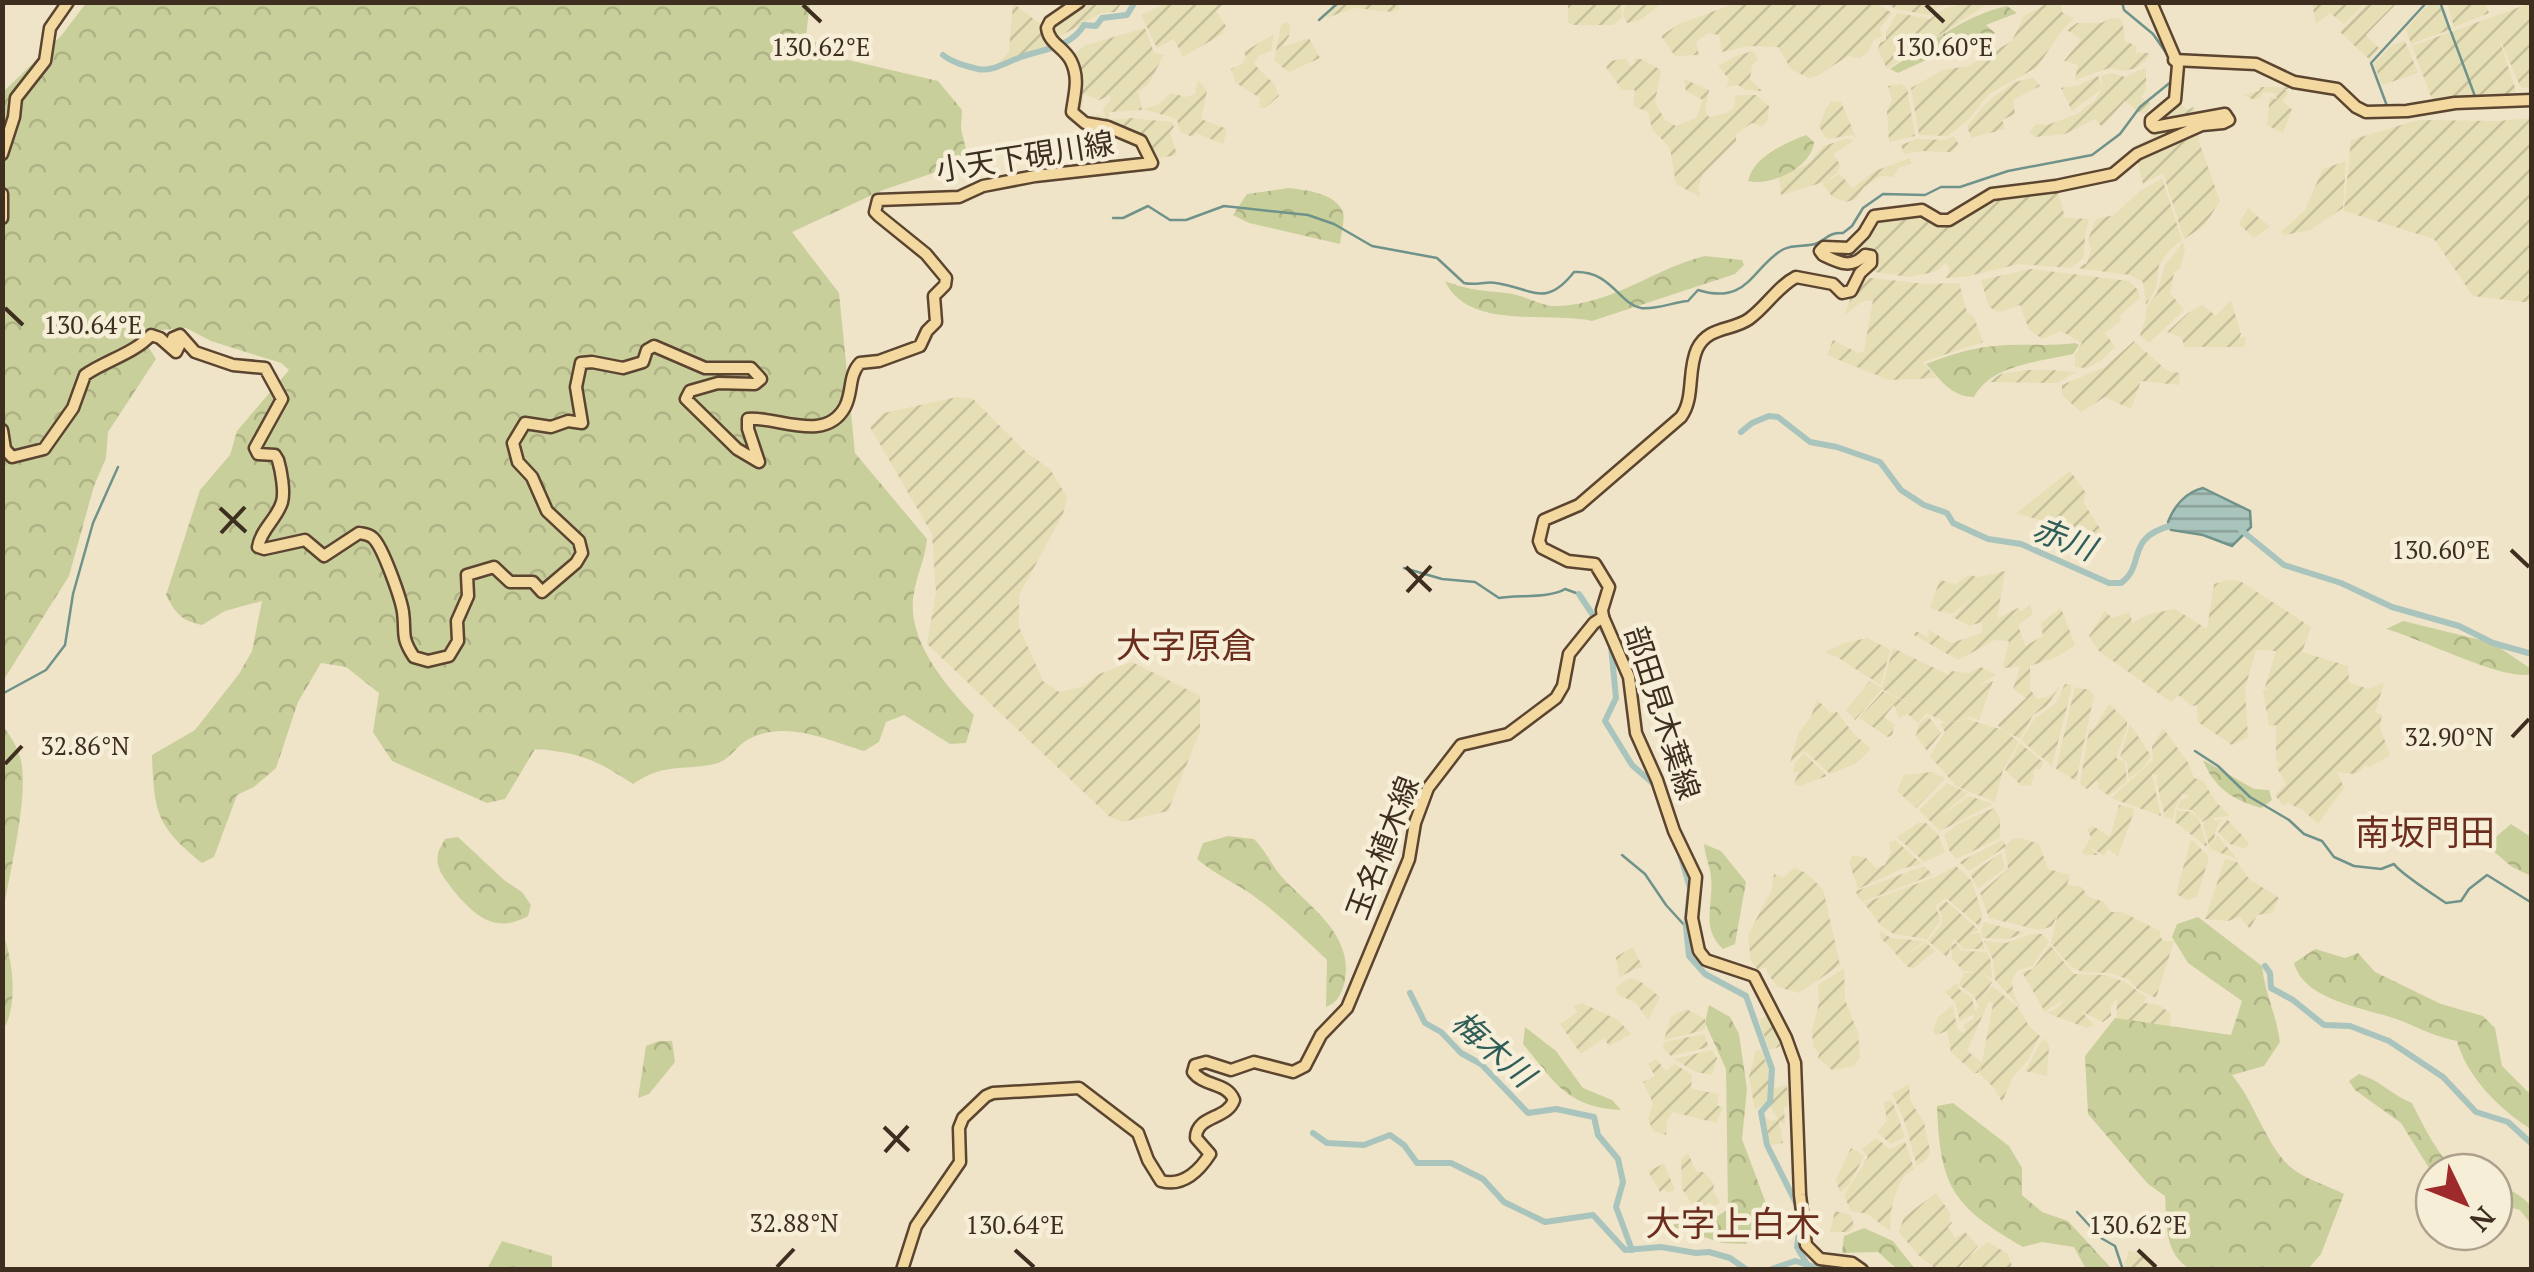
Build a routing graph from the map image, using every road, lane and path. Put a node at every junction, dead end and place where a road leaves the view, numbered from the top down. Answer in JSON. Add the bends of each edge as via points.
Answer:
{"nodes":[{"id":1,"x":68,"y":2,"type":"edge"},
{"id":2,"x":1080,"y":2,"type":"edge"},
{"id":3,"x":2151,"y":2,"type":"edge"},
{"id":4,"x":2174,"y":60,"type":"junction"},
{"id":5,"x":2532,"y":100,"type":"edge"},
{"id":6,"x":2,"y":154,"type":"edge"},
{"id":7,"x":2,"y":194,"type":"edge"},
{"id":8,"x":2,"y":218,"type":"edge"},
{"id":9,"x":2,"y":430,"type":"edge"},
{"id":10,"x":1599,"y":619,"type":"junction"},
{"id":11,"x":902,"y":1270,"type":"edge"},
{"id":12,"x":1862,"y":1270,"type":"edge"}],
"edges":[{"from":1,"to":6,"type":"main road","via":[[50,28],[45,61],[16,98]]},
{"from":2,"to":9,"type":"main road","name":"小天下硯川線","via":[[1050,22],[1047,34],[1072,61],[1075,116],[1141,141],[1152,162],[1035,176],[960,197],[878,200],[875,212],[946,278],[934,296],[936,322],[920,346],[860,363],[844,410],[826,424],[748,419],[759,462],[686,399],[718,383],[755,384],[761,379],[751,368],[712,370],[654,346],[632,368],[580,364],[582,424],[525,423],[513,443],[547,512],[574,534],[582,553],[542,592],[533,582],[510,582],[494,566],[470,572],[450,656],[428,662],[414,657],[394,583],[369,536],[359,533],[324,556],[304,540],[258,548],[282,496],[278,460],[255,448],[282,400],[265,368],[195,352],[180,334],[173,338],[180,344],[176,352],[152,336],[85,376],[73,408],[44,449],[12,457]]},
{"from":3,"to":4,"type":"main road"},
{"from":4,"to":5,"type":"main road","via":[[2256,64],[2288,80],[2337,89],[2366,112]]},
{"from":4,"to":10,"type":"main road","via":[[2176,96],[2152,126],[2224,114],[2227,122],[2202,124],[2136,154],[2113,174],[1992,194],[1948,220],[1922,210],[1874,216],[1848,248],[1820,251],[1848,265],[1871,256],[1851,291],[1796,277],[1748,320],[1716,330],[1703,342],[1681,417],[1579,506],[1547,517],[1541,527],[1542,548],[1598,568],[1609,587]]},
{"from":7,"to":8,"type":"main road"},
{"from":10,"to":11,"type":"main road","name":"玉名植木線","via":[[1570,654],[1556,698],[1508,734],[1462,746],[1428,788],[1409,859],[1347,1008],[1321,1035],[1305,1066],[1293,1072],[1254,1062],[1231,1070],[1195,1065],[1198,1079],[1226,1089],[1234,1100],[1196,1130],[1210,1154],[1191,1176],[1162,1181],[1138,1133],[1080,1088],[990,1094],[963,1118],[960,1162],[916,1226]]},
{"from":10,"to":12,"type":"main road","name":"部田見木葉線","via":[[1629,677],[1636,734],[1696,878],[1692,925],[1699,951],[1706,960],[1754,976],[1792,1053],[1806,1244],[1820,1259],[1852,1262]]}]}
